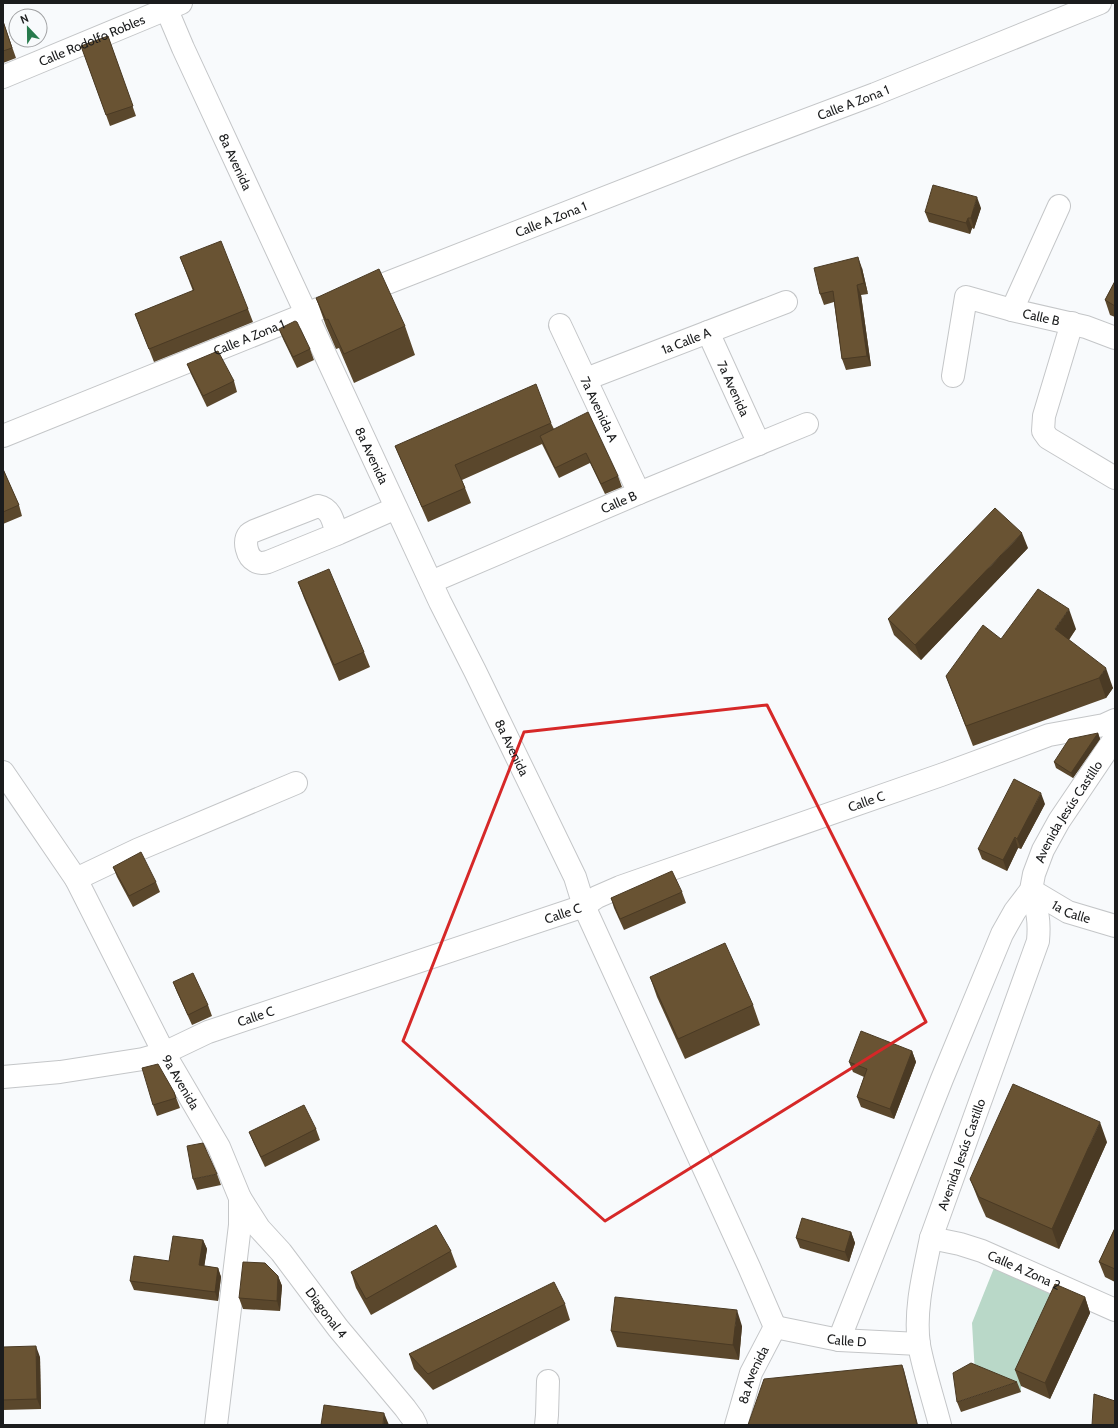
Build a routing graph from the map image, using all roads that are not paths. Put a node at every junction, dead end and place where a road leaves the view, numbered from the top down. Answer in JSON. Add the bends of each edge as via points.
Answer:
{"nodes":[{"id":1,"x":1100,"y":3,"type":"edge"},
{"id":2,"x":171,"y":5,"type":"edge"},
{"id":3,"x":3,"y":77,"type":"edge"},
{"id":4,"x":1059,"y":206,"type":"dead end"},
{"id":5,"x":786,"y":302,"type":"dead end"},
{"id":6,"x":1012,"y":310,"type":"junction"},
{"id":7,"x":307,"y":314,"type":"junction"},
{"id":8,"x":1072,"y":323,"type":"junction"},
{"id":9,"x":560,"y":324,"type":"dead end"},
{"id":10,"x":708,"y":332,"type":"junction"},
{"id":11,"x":1115,"y":338,"type":"edge"},
{"id":12,"x":953,"y":376,"type":"dead end"},
{"id":13,"x":586,"y":380,"type":"junction"},
{"id":14,"x":807,"y":424,"type":"dead end"},
{"id":15,"x":3,"y":436,"type":"edge"},
{"id":16,"x":759,"y":444,"type":"junction"},
{"id":17,"x":1115,"y":478,"type":"edge"},
{"id":18,"x":639,"y":493,"type":"junction"},
{"id":19,"x":396,"y":508,"type":"junction"},
{"id":20,"x":338,"y":534,"type":"dead end"},
{"id":21,"x":430,"y":582,"type":"junction"},
{"id":22,"x":1115,"y":720,"type":"edge"},
{"id":23,"x":1115,"y":738,"type":"edge"},
{"id":24,"x":3,"y":772,"type":"edge"},
{"id":25,"x":296,"y":783,"type":"dead end"},
{"id":26,"x":76,"y":879,"type":"junction"},
{"id":27,"x":1031,"y":890,"type":"junction"},
{"id":28,"x":584,"y":906,"type":"junction"},
{"id":29,"x":1115,"y":926,"type":"edge"},
{"id":30,"x":164,"y":1053,"type":"junction"},
{"id":31,"x":3,"y":1077,"type":"edge"},
{"id":32,"x":240,"y":1198,"type":"junction"},
{"id":33,"x":931,"y":1238,"type":"junction"},
{"id":34,"x":1115,"y":1310,"type":"edge"},
{"id":35,"x":775,"y":1327,"type":"junction"},
{"id":36,"x":839,"y":1340,"type":"junction"},
{"id":37,"x":919,"y":1344,"type":"junction"},
{"id":38,"x":548,"y":1381,"type":"dead end"},
{"id":39,"x":216,"y":1425,"type":"edge"},
{"id":40,"x":416,"y":1425,"type":"edge"},
{"id":41,"x":546,"y":1425,"type":"edge"},
{"id":42,"x":736,"y":1425,"type":"edge"},
{"id":43,"x":940,"y":1425,"type":"edge"}],
"edges":[{"from":1,"to":7,"type":"street","name":"Calle A Zona 1","via":[[875,94]]},
{"from":2,"to":3,"type":"street","name":"Calle Rodolfo Robles"},
{"from":2,"to":7,"type":"street","name":"8a Avenida","via":[[184,48]]},
{"from":4,"to":6,"type":"street"},
{"from":5,"to":10,"type":"street","name":"1a Calle A"},
{"from":6,"to":8,"type":"street","name":"Calle B"},
{"from":6,"to":12,"type":"street","name":"Calle B","via":[[966,297]]},
{"from":7,"to":15,"type":"street","name":"Calle A Zona 1"},
{"from":7,"to":19,"type":"street","name":"8a Avenida"},
{"from":8,"to":11,"type":"street","name":"Calle B"},
{"from":8,"to":17,"type":"street","via":[[1044,416],[1044,431],[1048,438]]},
{"from":9,"to":13,"type":"street","name":"7a Avenida A"},
{"from":10,"to":13,"type":"street","name":"1a Calle A"},
{"from":10,"to":16,"type":"street","name":"7a Avenida"},
{"from":13,"to":18,"type":"street","name":"7a Avenida A"},
{"from":14,"to":16,"type":"street","name":"Calle B"},
{"from":16,"to":18,"type":"street","name":"Calle B"},
{"from":18,"to":21,"type":"street","name":"Calle B"},
{"from":19,"to":20,"type":"street"},
{"from":19,"to":21,"type":"street","name":"8a Avenida"},
{"from":21,"to":28,"type":"street","name":"8a Avenida","via":[[575,877]]},
{"from":22,"to":28,"type":"street","name":"Calle C","via":[[1104,725],[1049,735],[620,887]]},
{"from":23,"to":27,"type":"street","name":"Avenida Jesús Castillo","via":[[1059,821],[1043,850]]},
{"from":24,"to":26,"type":"street","name":"9a Avenida"},
{"from":25,"to":26,"type":"street","via":[[137,850]]},
{"from":26,"to":30,"type":"street","name":"9a Avenida"},
{"from":27,"to":29,"type":"street","name":"1a Calle","via":[[1068,912]]},
{"from":27,"to":33,"type":"street","name":"Avenida Jesús Castillo","via":[[1040,925],[1038,941]]},
{"from":27,"to":36,"type":"street","name":"Avenida Jesús Castillo","via":[[1002,934]]},
{"from":28,"to":30,"type":"street","name":"Calle C","via":[[208,1032]]},
{"from":28,"to":35,"type":"street","name":"8a Avenida"},
{"from":30,"to":31,"type":"street","name":"Calle C","via":[[143,1059],[67,1071]]},
{"from":30,"to":32,"type":"street","name":"9a Avenida","via":[[219,1147]]},
{"from":32,"to":39,"type":"street","name":"9a Avenida","via":[[240,1225]]},
{"from":32,"to":40,"type":"street","name":"Diagonal 4","via":[[260,1228]]},
{"from":33,"to":34,"type":"street","name":"Calle A Zona 2","via":[[982,1251]]},
{"from":33,"to":37,"type":"street","name":"Avenida Jesús Castillo","via":[[921,1289]]},
{"from":35,"to":36,"type":"street","name":"Calle D"},
{"from":35,"to":42,"type":"street","name":"8a Avenida","via":[[751,1373]]},
{"from":36,"to":37,"type":"street","name":"Calle D"},
{"from":37,"to":43,"type":"street","name":"Avenida Jesús Castillo"},
{"from":38,"to":41,"type":"street"}]}
